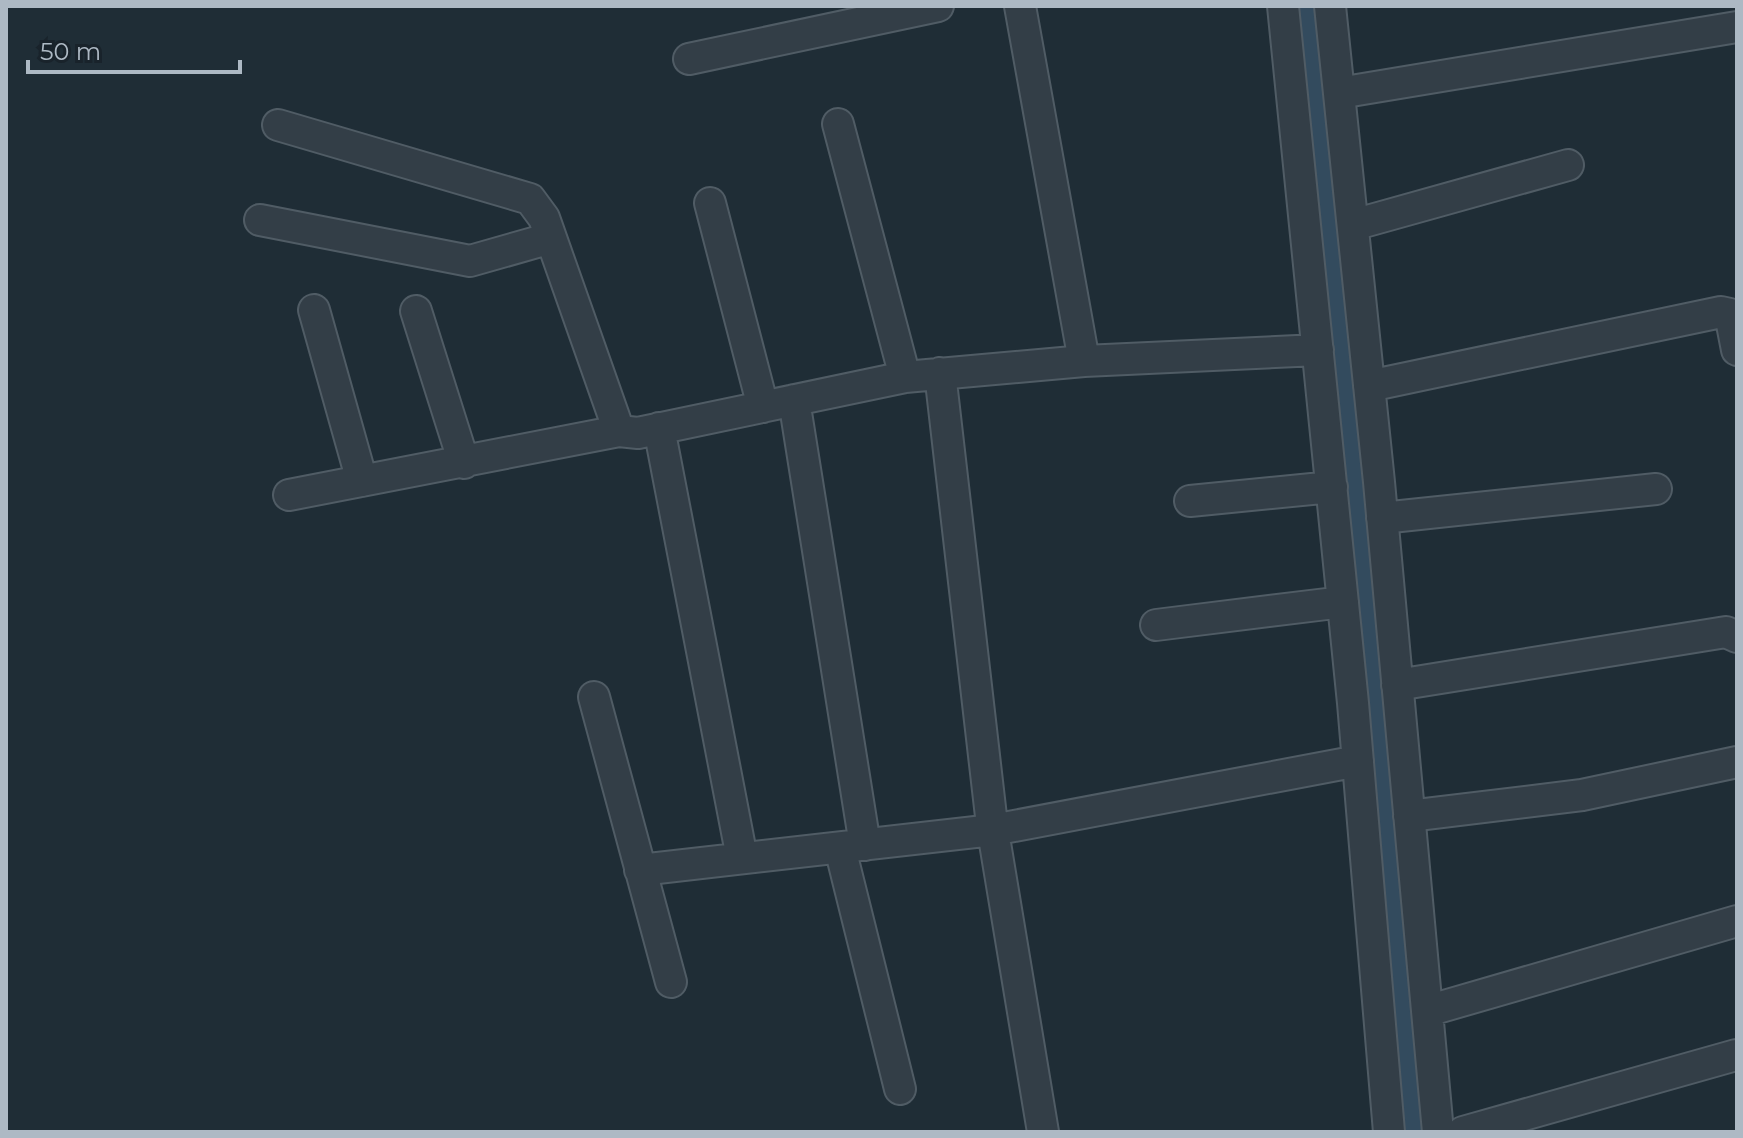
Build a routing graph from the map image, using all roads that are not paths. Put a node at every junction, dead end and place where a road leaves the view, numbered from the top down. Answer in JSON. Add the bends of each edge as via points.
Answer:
{"nodes":[{"id":1,"x":938,"y":6,"type":"edge"},
{"id":2,"x":1020,"y":6,"type":"edge"},
{"id":3,"x":1283,"y":6,"type":"edge"},
{"id":4,"x":1330,"y":6,"type":"edge"},
{"id":5,"x":826,"y":18,"type":"edge"},
{"id":6,"x":1737,"y":27,"type":"edge"},
{"id":7,"x":689,"y":59,"type":"dead end"},
{"id":8,"x":1339,"y":93,"type":"junction"},
{"id":9,"x":838,"y":124,"type":"dead end"},
{"id":10,"x":278,"y":125,"type":"dead end"},
{"id":11,"x":1568,"y":165,"type":"dead end"},
{"id":12,"x":710,"y":203,"type":"dead end"},
{"id":13,"x":260,"y":220,"type":"dead end"},
{"id":14,"x":1353,"y":225,"type":"junction"},
{"id":15,"x":551,"y":238,"type":"junction"},
{"id":16,"x":314,"y":310,"type":"dead end"},
{"id":17,"x":416,"y":311,"type":"dead end"},
{"id":18,"x":1734,"y":314,"type":"edge"},
{"id":19,"x":1318,"y":350,"type":"junction"},
{"id":20,"x":1737,"y":350,"type":"edge"},
{"id":21,"x":1084,"y":361,"type":"junction"},
{"id":22,"x":940,"y":373,"type":"junction"},
{"id":23,"x":905,"y":377,"type":"junction"},
{"id":24,"x":1369,"y":386,"type":"junction"},
{"id":25,"x":794,"y":400,"type":"junction"},
{"id":26,"x":763,"y":407,"type":"junction"},
{"id":27,"x":659,"y":428,"type":"junction"},
{"id":28,"x":619,"y":431,"type":"junction"},
{"id":29,"x":464,"y":463,"type":"junction"},
{"id":30,"x":362,"y":481,"type":"junction"},
{"id":31,"x":1332,"y":487,"type":"junction"},
{"id":32,"x":1656,"y":489,"type":"dead end"},
{"id":33,"x":289,"y":495,"type":"dead end"},
{"id":34,"x":1190,"y":501,"type":"dead end"},
{"id":35,"x":1382,"y":518,"type":"junction"},
{"id":36,"x":1343,"y":602,"type":"junction"},
{"id":37,"x":1156,"y":625,"type":"dead end"},
{"id":38,"x":1737,"y":637,"type":"edge"},
{"id":39,"x":1397,"y":685,"type":"junction"},
{"id":40,"x":594,"y":697,"type":"dead end"},
{"id":41,"x":1358,"y":761,"type":"junction"},
{"id":42,"x":1737,"y":762,"type":"edge"},
{"id":43,"x":1409,"y":816,"type":"junction"},
{"id":44,"x":993,"y":830,"type":"junction"},
{"id":45,"x":853,"y":846,"type":"junction"},
{"id":46,"x":742,"y":858,"type":"junction"},
{"id":47,"x":640,"y":870,"type":"junction"},
{"id":48,"x":1737,"y":921,"type":"edge"},
{"id":49,"x":671,"y":982,"type":"dead end"},
{"id":50,"x":1427,"y":1011,"type":"junction"},
{"id":51,"x":1736,"y":1055,"type":"edge"},
{"id":52,"x":900,"y":1089,"type":"dead end"},
{"id":53,"x":1043,"y":1132,"type":"edge"},
{"id":54,"x":1389,"y":1132,"type":"edge"},
{"id":55,"x":1438,"y":1132,"type":"edge"},
{"id":56,"x":1463,"y":1132,"type":"edge"}],
"edges":[{"from":1,"to":5,"type":"street"},
{"from":2,"to":21,"type":"street"},
{"from":3,"to":19,"type":"street"},
{"from":4,"to":8,"type":"street"},
{"from":5,"to":7,"type":"street"},
{"from":6,"to":8,"type":"street"},
{"from":8,"to":14,"type":"street"},
{"from":9,"to":23,"type":"street"},
{"from":10,"to":15,"type":"street","via":[[530,199]]},
{"from":11,"to":14,"type":"street"},
{"from":12,"to":26,"type":"street"},
{"from":13,"to":15,"type":"street","via":[[470,261]]},
{"from":14,"to":24,"type":"street"},
{"from":15,"to":28,"type":"street"},
{"from":16,"to":30,"type":"street"},
{"from":17,"to":29,"type":"street"},
{"from":18,"to":20,"type":"street"},
{"from":18,"to":24,"type":"street","via":[[1721,312]]},
{"from":19,"to":21,"type":"street"},
{"from":19,"to":31,"type":"street"},
{"from":21,"to":22,"type":"street"},
{"from":22,"to":23,"type":"street"},
{"from":22,"to":44,"type":"street"},
{"from":23,"to":25,"type":"street"},
{"from":24,"to":35,"type":"street"},
{"from":25,"to":26,"type":"street"},
{"from":25,"to":45,"type":"street"},
{"from":26,"to":27,"type":"street"},
{"from":27,"to":28,"type":"street"},
{"from":27,"to":46,"type":"street"},
{"from":28,"to":29,"type":"street"},
{"from":29,"to":30,"type":"street"},
{"from":30,"to":33,"type":"street"},
{"from":31,"to":34,"type":"street"},
{"from":31,"to":36,"type":"street"},
{"from":32,"to":35,"type":"street"},
{"from":35,"to":39,"type":"street"},
{"from":36,"to":37,"type":"street"},
{"from":36,"to":41,"type":"street"},
{"from":38,"to":39,"type":"street","via":[[1726,632]]},
{"from":39,"to":43,"type":"street"},
{"from":40,"to":47,"type":"street"},
{"from":41,"to":44,"type":"street"},
{"from":41,"to":54,"type":"street"},
{"from":42,"to":43,"type":"street","via":[[1582,795]]},
{"from":43,"to":50,"type":"street"},
{"from":44,"to":45,"type":"street"},
{"from":44,"to":53,"type":"street"},
{"from":45,"to":46,"type":"street"},
{"from":45,"to":52,"type":"street"},
{"from":46,"to":47,"type":"street"},
{"from":47,"to":49,"type":"street"},
{"from":48,"to":50,"type":"street"},
{"from":50,"to":55,"type":"street"},
{"from":51,"to":56,"type":"street"}]}
